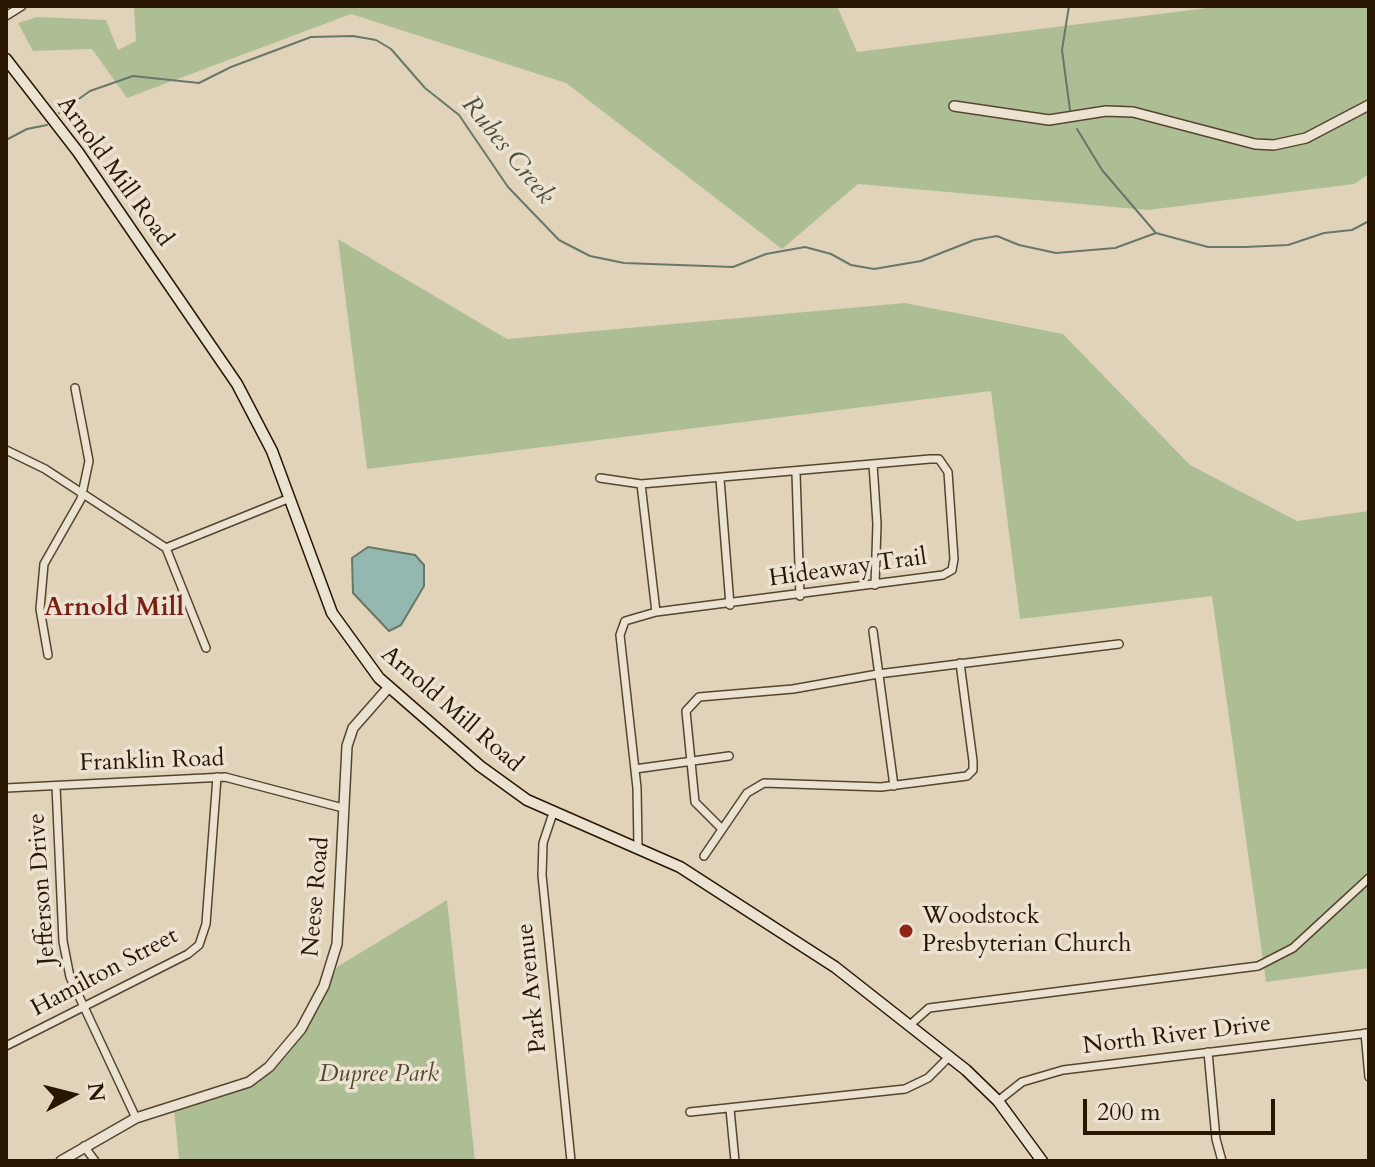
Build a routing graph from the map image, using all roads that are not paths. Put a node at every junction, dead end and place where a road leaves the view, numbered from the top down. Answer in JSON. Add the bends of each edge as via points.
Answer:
{"nodes":[{"id":1,"x":22,"y":6,"type":"edge"},
{"id":2,"x":6,"y":16,"type":"edge"},
{"id":3,"x":6,"y":59,"type":"edge"},
{"id":4,"x":1369,"y":105,"type":"edge"},
{"id":5,"x":954,"y":106,"type":"dead end"},
{"id":6,"x":75,"y":388,"type":"dead end"},
{"id":7,"x":6,"y":450,"type":"edge"},
{"id":8,"x":873,"y":464,"type":"junction"},
{"id":9,"x":796,"y":473,"type":"junction"},
{"id":10,"x":600,"y":478,"type":"dead end"},
{"id":11,"x":720,"y":479,"type":"junction"},
{"id":12,"x":641,"y":484,"type":"junction"},
{"id":13,"x":82,"y":494,"type":"junction"},
{"id":14,"x":290,"y":498,"type":"junction"},
{"id":15,"x":166,"y":548,"type":"junction"},
{"id":16,"x":875,"y":585,"type":"junction"},
{"id":17,"x":800,"y":596,"type":"junction"},
{"id":18,"x":730,"y":605,"type":"junction"},
{"id":19,"x":656,"y":612,"type":"junction"},
{"id":20,"x":873,"y":631,"type":"dead end"},
{"id":21,"x":1119,"y":644,"type":"dead end"},
{"id":22,"x":206,"y":648,"type":"dead end"},
{"id":23,"x":48,"y":655,"type":"dead end"},
{"id":24,"x":960,"y":663,"type":"junction"},
{"id":25,"x":878,"y":674,"type":"junction"},
{"id":26,"x":389,"y":687,"type":"junction"},
{"id":27,"x":729,"y":756,"type":"dead end"},
{"id":28,"x":689,"y":763,"type":"junction"},
{"id":29,"x":635,"y":769,"type":"junction"},
{"id":30,"x":217,"y":777,"type":"junction"},
{"id":31,"x":56,"y":786,"type":"junction"},
{"id":32,"x":894,"y":786,"type":"junction"},
{"id":33,"x":6,"y":788,"type":"edge"},
{"id":34,"x":343,"y":808,"type":"junction"},
{"id":35,"x":553,"y":813,"type":"junction"},
{"id":36,"x":721,"y":828,"type":"junction"},
{"id":37,"x":638,"y":847,"type":"junction"},
{"id":38,"x":704,"y":856,"type":"dead end"},
{"id":39,"x":1369,"y":878,"type":"edge"},
{"id":40,"x":86,"y":1007,"type":"junction"},
{"id":41,"x":911,"y":1024,"type":"junction"},
{"id":42,"x":1367,"y":1033,"type":"edge"},
{"id":43,"x":6,"y":1046,"type":"edge"},
{"id":44,"x":1208,"y":1052,"type":"junction"},
{"id":45,"x":950,"y":1056,"type":"junction"},
{"id":46,"x":1369,"y":1077,"type":"edge"},
{"id":47,"x":998,"y":1101,"type":"junction"},
{"id":48,"x":730,"y":1109,"type":"junction"},
{"id":49,"x":690,"y":1112,"type":"dead end"},
{"id":50,"x":136,"y":1118,"type":"junction"},
{"id":51,"x":84,"y":1146,"type":"junction"},
{"id":52,"x":61,"y":1161,"type":"edge"},
{"id":53,"x":95,"y":1161,"type":"edge"},
{"id":54,"x":571,"y":1161,"type":"edge"},
{"id":55,"x":735,"y":1161,"type":"edge"},
{"id":56,"x":1042,"y":1161,"type":"edge"},
{"id":57,"x":1222,"y":1161,"type":"edge"}],
"edges":[{"from":1,"to":2,"type":"street"},
{"from":3,"to":14,"type":"main road","name":"Arnold Mill Road","via":[[78,152],[237,384],[262,427]]},
{"from":4,"to":5,"type":"street","via":[[1306,138],[1274,145],[1120,110],[1049,120]]},
{"from":6,"to":13,"type":"street","via":[[89,461]]},
{"from":7,"to":13,"type":"street"},
{"from":8,"to":9,"type":"street","name":"Hideaway Trail"},
{"from":8,"to":16,"type":"street"},
{"from":8,"to":16,"type":"street","name":"Hideaway Trail","via":[[930,459],[945,464],[953,538],[952,570],[931,579]]},
{"from":9,"to":11,"type":"street","name":"Hideaway Trail"},
{"from":9,"to":17,"type":"street"},
{"from":10,"to":12,"type":"street","name":"Hideaway Trail"},
{"from":11,"to":12,"type":"street","name":"Hideaway Trail"},
{"from":11,"to":18,"type":"street"},
{"from":12,"to":19,"type":"street"},
{"from":13,"to":15,"type":"street"},
{"from":13,"to":23,"type":"street","via":[[44,564],[40,609]]},
{"from":14,"to":15,"type":"street"},
{"from":14,"to":26,"type":"main road","name":"Arnold Mill Road","via":[[332,613]]},
{"from":15,"to":22,"type":"street"},
{"from":16,"to":17,"type":"street","name":"Hideaway Trail"},
{"from":17,"to":18,"type":"street","name":"Hideaway Trail"},
{"from":18,"to":19,"type":"street","name":"Hideaway Trail"},
{"from":19,"to":29,"type":"street","via":[[630,617],[620,635]]},
{"from":20,"to":25,"type":"street"},
{"from":21,"to":24,"type":"street"},
{"from":24,"to":25,"type":"street"},
{"from":24,"to":32,"type":"street","via":[[973,770],[967,776]]},
{"from":25,"to":28,"type":"street","via":[[793,689],[699,697],[686,711]]},
{"from":25,"to":32,"type":"street"},
{"from":26,"to":34,"type":"street","name":"Neese Road","via":[[353,728],[345,755]]},
{"from":26,"to":35,"type":"main road","name":"Arnold Mill Road","via":[[491,775]]},
{"from":27,"to":28,"type":"street"},
{"from":28,"to":29,"type":"street"},
{"from":28,"to":36,"type":"street","via":[[695,802]]},
{"from":29,"to":37,"type":"street"},
{"from":30,"to":31,"type":"street","name":"Franklin Road"},
{"from":30,"to":34,"type":"street","name":"Franklin Road"},
{"from":30,"to":40,"type":"street","name":"Hamilton Street","via":[[206,924],[199,945]]},
{"from":31,"to":33,"type":"street","name":"Franklin Road"},
{"from":31,"to":40,"type":"street","name":"Jefferson Drive","via":[[63,941],[70,977]]},
{"from":32,"to":36,"type":"street","via":[[764,783],[747,793]]},
{"from":34,"to":50,"type":"street","name":"Neese Road","via":[[335,956],[301,1029],[249,1082]]},
{"from":35,"to":37,"type":"main road","name":"Arnold Mill Road"},
{"from":35,"to":54,"type":"street","name":"Park Avenue","via":[[541,862]]},
{"from":36,"to":38,"type":"street"},
{"from":37,"to":41,"type":"main road","name":"Arnold Mill Road","via":[[727,896]]},
{"from":39,"to":41,"type":"street","via":[[1293,948],[1258,966],[929,1008]]},
{"from":40,"to":43,"type":"street","name":"Hamilton Street"},
{"from":40,"to":50,"type":"street","name":"Jefferson Drive"},
{"from":41,"to":45,"type":"main road","name":"Arnold Mill Road"},
{"from":42,"to":44,"type":"street","name":"North River Drive"},
{"from":42,"to":46,"type":"street"},
{"from":44,"to":47,"type":"street","name":"North River Drive","via":[[1054,1072],[1022,1082]]},
{"from":44,"to":57,"type":"street"},
{"from":45,"to":47,"type":"main road","name":"Arnold Mill Road"},
{"from":45,"to":48,"type":"street","via":[[928,1078],[905,1089]]},
{"from":47,"to":56,"type":"main road","name":"Arnold Mill Road"},
{"from":48,"to":49,"type":"street"},
{"from":48,"to":55,"type":"street"},
{"from":50,"to":51,"type":"street","name":"Neese Road"},
{"from":51,"to":52,"type":"street","name":"Neese Road"},
{"from":51,"to":53,"type":"street"}]}
